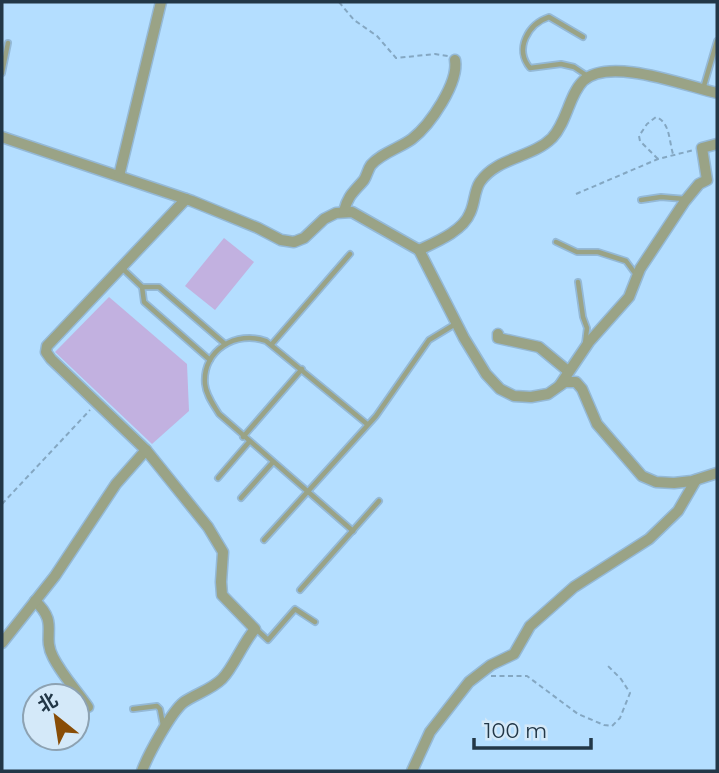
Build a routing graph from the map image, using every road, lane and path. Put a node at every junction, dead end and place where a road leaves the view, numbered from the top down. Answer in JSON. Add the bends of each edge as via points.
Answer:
{"nodes":[{"id":1,"x":161,"y":2,"type":"edge"},
{"id":2,"x":339,"y":2,"type":"edge"},
{"id":3,"x":583,"y":37,"type":"dead end"},
{"id":4,"x":717,"y":41,"type":"edge"},
{"id":5,"x":8,"y":43,"type":"dead end"},
{"id":6,"x":456,"y":60,"type":"joint"},
{"id":7,"x":2,"y":73,"type":"edge"},
{"id":8,"x":590,"y":77,"type":"junction"},
{"id":9,"x":703,"y":90,"type":"junction"},
{"id":10,"x":717,"y":93,"type":"edge"},
{"id":11,"x":2,"y":136,"type":"edge"},
{"id":12,"x":717,"y":144,"type":"edge"},
{"id":13,"x":702,"y":148,"type":"junction"},
{"id":14,"x":673,"y":156,"type":"junction"},
{"id":15,"x":658,"y":159,"type":"junction"},
{"id":16,"x":119,"y":176,"type":"junction"},
{"id":17,"x":712,"y":178,"type":"edge"},
{"id":18,"x":576,"y":194,"type":"dead end"},
{"id":19,"x":186,"y":199,"type":"junction"},
{"id":20,"x":686,"y":199,"type":"junction"},
{"id":21,"x":641,"y":200,"type":"dead end"},
{"id":22,"x":344,"y":211,"type":"junction"},
{"id":23,"x":556,"y":242,"type":"dead end"},
{"id":24,"x":419,"y":250,"type":"junction"},
{"id":25,"x":350,"y":254,"type":"dead end"},
{"id":26,"x":121,"y":267,"type":"junction"},
{"id":27,"x":637,"y":277,"type":"junction"},
{"id":28,"x":578,"y":282,"type":"dead end"},
{"id":29,"x":142,"y":287,"type":"junction"},
{"id":30,"x":457,"y":323,"type":"junction"},
{"id":31,"x":498,"y":334,"type":"dead end"},
{"id":32,"x":225,"y":344,"type":"junction"},
{"id":33,"x":272,"y":344,"type":"junction"},
{"id":34,"x":584,"y":348,"type":"junction"},
{"id":35,"x":210,"y":360,"type":"junction"},
{"id":36,"x":302,"y":369,"type":"junction"},
{"id":37,"x":568,"y":371,"type":"junction"},
{"id":38,"x":559,"y":386,"type":"junction"},
{"id":39,"x":97,"y":402,"type":"junction"},
{"id":40,"x":367,"y":424,"type":"junction"},
{"id":41,"x":243,"y":437,"type":"junction"},
{"id":42,"x":249,"y":442,"type":"junction"},
{"id":43,"x":146,"y":450,"type":"junction"},
{"id":44,"x":273,"y":462,"type":"junction"},
{"id":45,"x":717,"y":473,"type":"edge"},
{"id":46,"x":218,"y":478,"type":"dead end"},
{"id":47,"x":696,"y":480,"type":"junction"},
{"id":48,"x":307,"y":491,"type":"junction"},
{"id":49,"x":241,"y":498,"type":"dead end"},
{"id":50,"x":379,"y":501,"type":"dead end"},
{"id":51,"x":2,"y":503,"type":"edge"},
{"id":52,"x":353,"y":531,"type":"junction"},
{"id":53,"x":264,"y":540,"type":"dead end"},
{"id":54,"x":300,"y":590,"type":"dead end"},
{"id":55,"x":35,"y":601,"type":"junction"},
{"id":56,"x":315,"y":622,"type":"dead end"},
{"id":57,"x":255,"y":629,"type":"junction"},
{"id":58,"x":2,"y":643,"type":"edge"},
{"id":59,"x":608,"y":666,"type":"dead end"},
{"id":60,"x":477,"y":676,"type":"junction"},
{"id":61,"x":70,"y":682,"type":"edge"},
{"id":62,"x":133,"y":709,"type":"dead end"},
{"id":63,"x":164,"y":731,"type":"junction"},
{"id":64,"x":142,"y":771,"type":"edge"},
{"id":65,"x":412,"y":771,"type":"edge"}],
"edges":[{"from":1,"to":16,"type":"street"},
{"from":2,"to":6,"type":"path","via":[[396,58],[435,54]]},
{"from":3,"to":8,"type":"lane","via":[[549,17],[529,31],[522,45],[523,56],[530,68],[561,64]]},
{"from":4,"to":9,"type":"lane"},
{"from":5,"to":7,"type":"lane"},
{"from":6,"to":22,"type":"street","via":[[456,74],[435,112],[413,139],[372,163],[348,197]]},
{"from":8,"to":9,"type":"street","via":[[614,70]]},
{"from":8,"to":24,"type":"street","via":[[582,82],[552,138],[492,170],[479,184],[466,220]]},
{"from":9,"to":10,"type":"street"},
{"from":11,"to":16,"type":"street"},
{"from":12,"to":13,"type":"street"},
{"from":13,"to":14,"type":"path"},
{"from":13,"to":17,"type":"street"},
{"from":14,"to":15,"type":"path"},
{"from":14,"to":15,"type":"path","via":[[665,123],[656,117],[639,136]]},
{"from":15,"to":18,"type":"path"},
{"from":16,"to":19,"type":"street"},
{"from":17,"to":20,"type":"street","via":[[699,184]]},
{"from":19,"to":22,"type":"street","via":[[293,242],[324,219]]},
{"from":19,"to":26,"type":"street"},
{"from":20,"to":21,"type":"lane"},
{"from":20,"to":27,"type":"street"},
{"from":22,"to":24,"type":"street"},
{"from":23,"to":27,"type":"lane","via":[[576,252],[598,252],[626,261]]},
{"from":24,"to":30,"type":"street"},
{"from":25,"to":33,"type":"lane"},
{"from":26,"to":29,"type":"lane"},
{"from":26,"to":39,"type":"street","via":[[47,346],[51,359]]},
{"from":27,"to":34,"type":"street","via":[[624,305]]},
{"from":28,"to":34,"type":"lane","via":[[587,328]]},
{"from":29,"to":32,"type":"lane","via":[[159,287]]},
{"from":29,"to":35,"type":"lane","via":[[144,302]]},
{"from":30,"to":38,"type":"street","via":[[486,374],[500,389],[531,397]]},
{"from":30,"to":40,"type":"lane","via":[[429,340]]},
{"from":31,"to":37,"type":"street","via":[[498,338],[539,347]]},
{"from":32,"to":33,"type":"lane","via":[[246,337]]},
{"from":32,"to":35,"type":"lane"},
{"from":33,"to":36,"type":"lane"},
{"from":34,"to":37,"type":"street"},
{"from":35,"to":41,"type":"lane","via":[[205,386],[210,400]]},
{"from":36,"to":40,"type":"lane"},
{"from":36,"to":41,"type":"lane"},
{"from":37,"to":38,"type":"street"},
{"from":38,"to":47,"type":"street","via":[[576,382],[582,388],[597,424],[642,476],[656,482]]},
{"from":39,"to":43,"type":"street"},
{"from":39,"to":51,"type":"path"},
{"from":40,"to":48,"type":"lane"},
{"from":41,"to":42,"type":"lane"},
{"from":42,"to":44,"type":"lane"},
{"from":42,"to":46,"type":"lane"},
{"from":43,"to":55,"type":"street","via":[[108,494]]},
{"from":43,"to":57,"type":"street","via":[[222,548],[222,595]]},
{"from":44,"to":48,"type":"lane"},
{"from":44,"to":49,"type":"lane"},
{"from":45,"to":47,"type":"street"},
{"from":47,"to":60,"type":"street","via":[[678,511],[659,531],[573,587],[530,626],[514,654]]},
{"from":48,"to":52,"type":"lane"},
{"from":48,"to":53,"type":"lane"},
{"from":50,"to":52,"type":"lane"},
{"from":52,"to":54,"type":"lane"},
{"from":55,"to":58,"type":"street"},
{"from":55,"to":61,"type":"street","via":[[46,611],[51,655]]},
{"from":56,"to":57,"type":"lane","via":[[295,609],[268,640]]},
{"from":57,"to":63,"type":"street","via":[[222,679],[174,711]]},
{"from":59,"to":60,"type":"path","via":[[630,693],[612,726],[578,714],[527,676]]},
{"from":60,"to":65,"type":"street","via":[[430,732]]},
{"from":62,"to":63,"type":"lane","via":[[157,706]]},
{"from":63,"to":64,"type":"street"}]}
